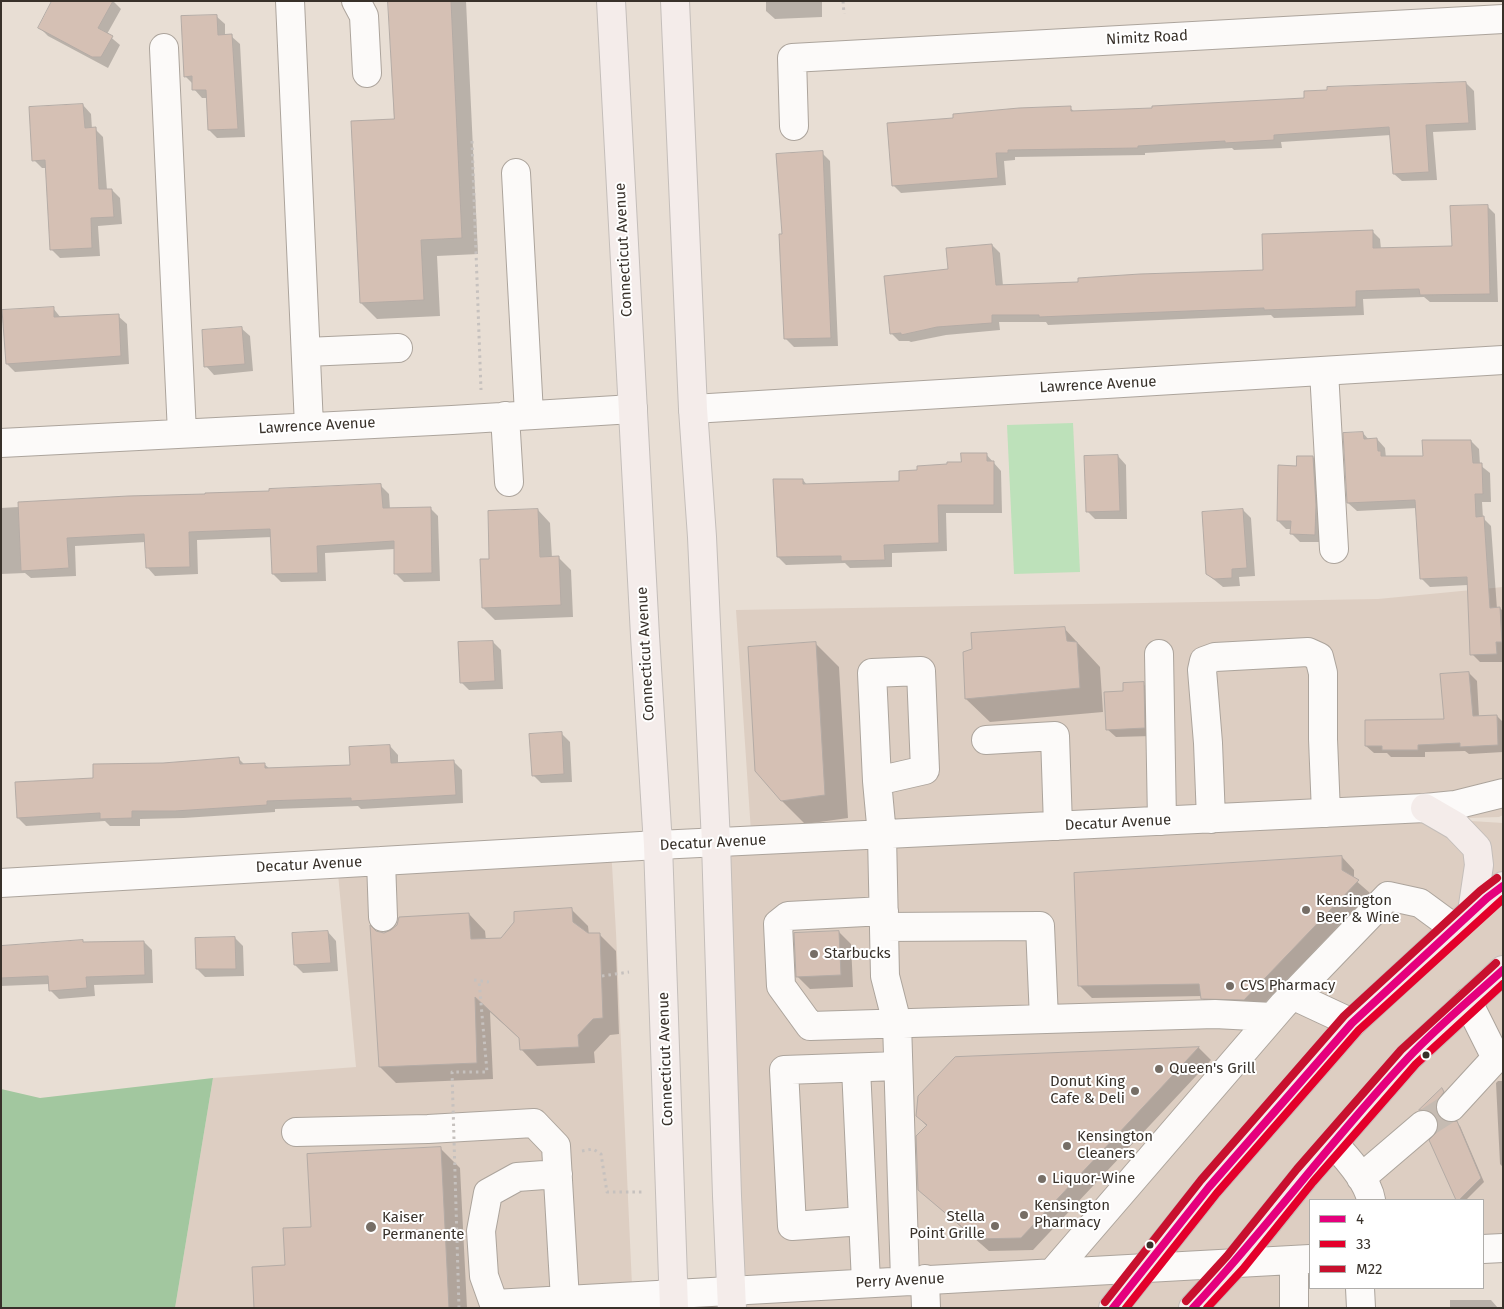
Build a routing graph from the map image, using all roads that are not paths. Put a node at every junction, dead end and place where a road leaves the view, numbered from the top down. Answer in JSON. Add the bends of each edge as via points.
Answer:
{"nodes":[{"id":1,"x":290,"y":1,"type":"edge"},
{"id":2,"x":356,"y":1,"type":"edge"},
{"id":3,"x":610,"y":1,"type":"edge"},
{"id":4,"x":674,"y":1,"type":"edge"},
{"id":5,"x":1503,"y":19,"type":"edge"},
{"id":6,"x":164,"y":48,"type":"dead end"},
{"id":7,"x":367,"y":73,"type":"dead end"},
{"id":8,"x":794,"y":126,"type":"dead end"},
{"id":9,"x":516,"y":173,"type":"dead end"},
{"id":10,"x":398,"y":348,"type":"dead end"},
{"id":11,"x":306,"y":352,"type":"junction"},
{"id":12,"x":1503,"y":360,"type":"edge"},
{"id":13,"x":1324,"y":371,"type":"junction"},
{"id":14,"x":633,"y":409,"type":"junction"},
{"id":15,"x":692,"y":409,"type":"junction"},
{"id":16,"x":517,"y":415,"type":"junction"},
{"id":17,"x":309,"y":426,"type":"junction"},
{"id":18,"x":182,"y":433,"type":"junction"},
{"id":19,"x":1,"y":443,"type":"edge"},
{"id":20,"x":509,"y":482,"type":"dead end"},
{"id":21,"x":1334,"y":549,"type":"dead end"},
{"id":22,"x":1159,"y":654,"type":"dead end"},
{"id":23,"x":986,"y":740,"type":"dead end"},
{"id":24,"x":877,"y":781,"type":"dead end"},
{"id":25,"x":1503,"y":793,"type":"edge"},
{"id":26,"x":1425,"y":808,"type":"junction"},
{"id":27,"x":1326,"y":813,"type":"junction"},
{"id":28,"x":1211,"y":819,"type":"junction"},
{"id":29,"x":1162,"y":821,"type":"junction"},
{"id":30,"x":1058,"y":826,"type":"junction"},
{"id":31,"x":882,"y":835,"type":"junction"},
{"id":32,"x":716,"y":843,"type":"junction"},
{"id":33,"x":658,"y":845,"type":"junction"},
{"id":34,"x":381,"y":861,"type":"junction"},
{"id":35,"x":1,"y":883,"type":"edge"},
{"id":36,"x":1503,"y":886,"type":"edge"},
{"id":37,"x":383,"y":917,"type":"dead end"},
{"id":38,"x":884,"y":919,"type":"junction"},
{"id":39,"x":1463,"y":920,"type":"junction"},
{"id":40,"x":1503,"y":970,"type":"edge"},
{"id":41,"x":1292,"y":995,"type":"junction"},
{"id":42,"x":1468,"y":1002,"type":"junction"},
{"id":43,"x":1272,"y":1018,"type":"junction"},
{"id":44,"x":1044,"y":1019,"type":"junction"},
{"id":45,"x":897,"y":1023,"type":"junction"},
{"id":46,"x":1352,"y":1023,"type":"junction"},
{"id":47,"x":898,"y":1066,"type":"junction"},
{"id":48,"x":856,"y":1068,"type":"junction"},
{"id":49,"x":1451,"y":1107,"type":"tunnel mouth"},
{"id":50,"x":1423,"y":1125,"type":"tunnel mouth"},
{"id":51,"x":296,"y":1132,"type":"dead end"},
{"id":52,"x":1334,"y":1144,"type":"junction"},
{"id":53,"x":558,"y":1174,"type":"junction"},
{"id":54,"x":1366,"y":1189,"type":"edge"},
{"id":55,"x":863,"y":1221,"type":"junction"},
{"id":56,"x":1503,"y":1248,"type":"edge"},
{"id":57,"x":1484,"y":1249,"type":"edge"},
{"id":58,"x":1302,"y":1259,"type":"edge"},
{"id":59,"x":1235,"y":1263,"type":"junction"},
{"id":60,"x":1144,"y":1267,"type":"junction"},
{"id":61,"x":1053,"y":1272,"type":"junction"},
{"id":62,"x":915,"y":1280,"type":"junction"},
{"id":63,"x":866,"y":1282,"type":"junction"},
{"id":64,"x":1360,"y":1289,"type":"edge"},
{"id":65,"x":732,"y":1299,"type":"edge"},
{"id":66,"x":565,"y":1300,"type":"junction"},
{"id":67,"x":674,"y":1301,"type":"edge"},
{"id":68,"x":494,"y":1306,"type":"edge"},
{"id":69,"x":926,"y":1308,"type":"edge"},
{"id":70,"x":1113,"y":1308,"type":"edge"},
{"id":71,"x":1193,"y":1308,"type":"edge"},
{"id":72,"x":1294,"y":1308,"type":"edge"},
{"id":73,"x":1361,"y":1308,"type":"edge"}],
"edges":[{"from":1,"to":11,"type":"street"},
{"from":2,"to":7,"type":"street","via":[[364,16]]},
{"from":3,"to":14,"type":"main road","name":"Connecticut Avenue"},
{"from":4,"to":15,"type":"main road"},
{"from":5,"to":8,"type":"street","name":"Nimitz Road","via":[[792,58]]},
{"from":6,"to":18,"type":"street"},
{"from":9,"to":16,"type":"street"},
{"from":10,"to":11,"type":"street"},
{"from":11,"to":17,"type":"street"},
{"from":12,"to":13,"type":"street","name":"Lawrence Avenue"},
{"from":13,"to":15,"type":"street","name":"Lawrence Avenue"},
{"from":13,"to":21,"type":"street"},
{"from":14,"to":16,"type":"street","name":"Lawrence Avenue"},
{"from":14,"to":33,"type":"main road","name":"Connecticut Avenue"},
{"from":15,"to":32,"type":"main road","via":[[702,537]]},
{"from":16,"to":17,"type":"street","name":"Lawrence Avenue"},
{"from":16,"to":20,"type":"street"},
{"from":17,"to":18,"type":"street","name":"Lawrence Avenue"},
{"from":18,"to":19,"type":"street","name":"Lawrence Avenue"},
{"from":22,"to":29,"type":"street"},
{"from":23,"to":30,"type":"street","via":[[1055,736]]},
{"from":24,"to":31,"type":"street"},
{"from":25,"to":26,"type":"street","name":"Decatur Avenue","via":[[1455,806]]},
{"from":26,"to":27,"type":"street","name":"Decatur Avenue"},
{"from":26,"to":39,"type":"main road","via":[[1456,826],[1477,848],[1479,865]]},
{"from":27,"to":28,"type":"street","name":"Decatur Avenue"},
{"from":27,"to":28,"type":"street","via":[[1322,672],[1319,656],[1308,652],[1215,657],[1204,661]]},
{"from":28,"to":29,"type":"street","name":"Decatur Avenue"},
{"from":29,"to":30,"type":"street","name":"Decatur Avenue"},
{"from":30,"to":31,"type":"street","name":"Decatur Avenue"},
{"from":31,"to":32,"type":"street","name":"Decatur Avenue"},
{"from":31,"to":38,"type":"street"},
{"from":32,"to":33,"type":"street","name":"Decatur Avenue"},
{"from":32,"to":65,"type":"main road"},
{"from":33,"to":34,"type":"street","name":"Decatur Avenue"},
{"from":33,"to":67,"type":"main road","name":"Connecticut Avenue"},
{"from":34,"to":35,"type":"street","name":"Decatur Avenue"},
{"from":34,"to":37,"type":"street"},
{"from":36,"to":39,"type":"main road"},
{"from":38,"to":44,"type":"street","via":[[1040,926]]},
{"from":38,"to":45,"type":"street","via":[[885,976]]},
{"from":38,"to":45,"type":"street","via":[[788,916],[778,924],[781,986],[810,1026]]},
{"from":39,"to":41,"type":"street","via":[[1420,903],[1388,896]]},
{"from":39,"to":46,"type":"main road"},
{"from":40,"to":42,"type":"main road"},
{"from":41,"to":43,"type":"street"},
{"from":41,"to":46,"type":"street"},
{"from":42,"to":49,"type":"street","via":[[1496,1058]]},
{"from":42,"to":52,"type":"main road","via":[[1410,1057]]},
{"from":43,"to":44,"type":"street","via":[[1215,1014]]},
{"from":43,"to":61,"type":"street"},
{"from":44,"to":45,"type":"street"},
{"from":45,"to":47,"type":"street"},
{"from":46,"to":60,"type":"main road","via":[[1208,1187]]},
{"from":47,"to":48,"type":"street"},
{"from":47,"to":62,"type":"street"},
{"from":48,"to":55,"type":"street"},
{"from":48,"to":55,"type":"street","via":[[784,1070],[792,1226]]},
{"from":50,"to":54,"type":"street"},
{"from":51,"to":53,"type":"street","via":[[428,1129],[534,1122],[556,1146]]},
{"from":52,"to":54,"type":"street","via":[[1348,1159]]},
{"from":52,"to":59,"type":"main road"},
{"from":53,"to":66,"type":"street"},
{"from":53,"to":68,"type":"street","via":[[516,1177],[488,1193],[481,1231],[484,1276]]},
{"from":55,"to":63,"type":"street"},
{"from":56,"to":57,"type":"street"},
{"from":58,"to":59,"type":"street","name":"Perry Avenue"},
{"from":58,"to":72,"type":"street"},
{"from":59,"to":60,"type":"street","name":"Perry Avenue"},
{"from":59,"to":71,"type":"main road"},
{"from":60,"to":61,"type":"street","name":"Perry Avenue"},
{"from":60,"to":70,"type":"main road"},
{"from":61,"to":62,"type":"street","name":"Perry Avenue"},
{"from":62,"to":63,"type":"street","name":"Perry Avenue"},
{"from":62,"to":69,"type":"street"},
{"from":63,"to":65,"type":"street","name":"Perry Avenue"},
{"from":64,"to":73,"type":"street"},
{"from":65,"to":67,"type":"street","name":"Perry Avenue"},
{"from":66,"to":67,"type":"street","name":"Perry Avenue"},
{"from":66,"to":68,"type":"street","name":"Perry Avenue"}]}
